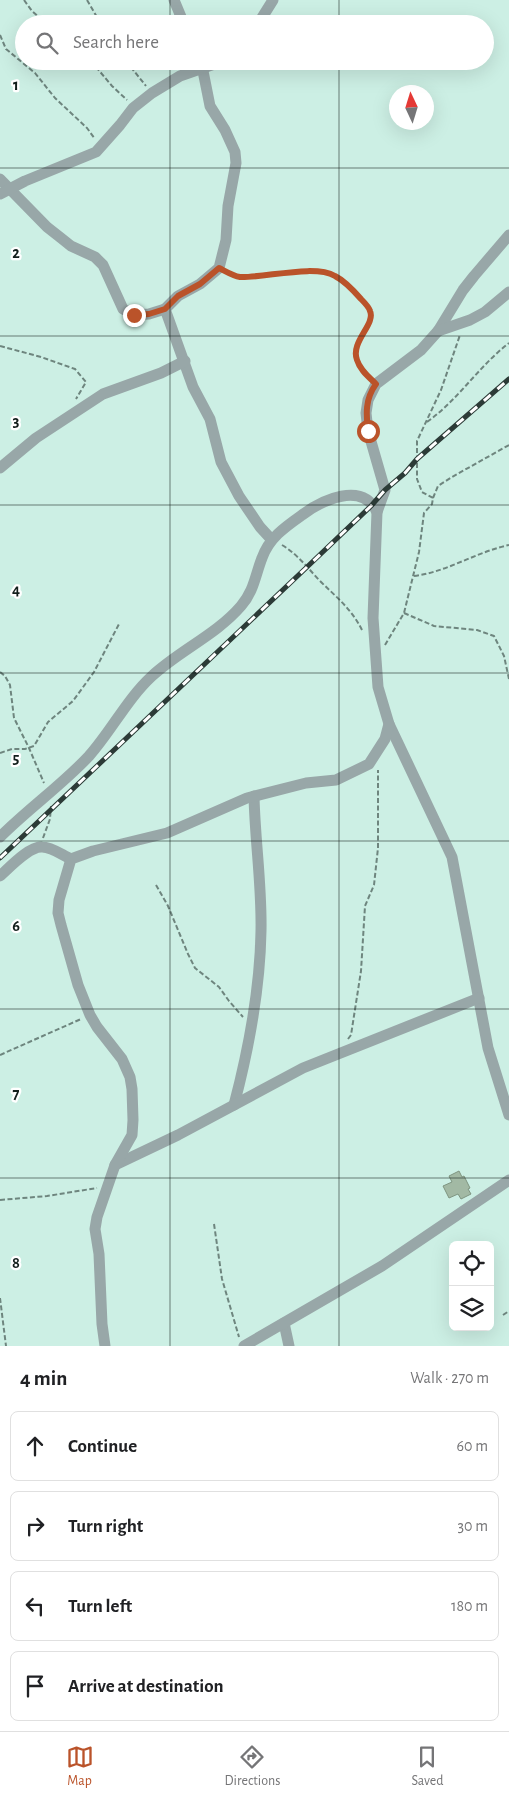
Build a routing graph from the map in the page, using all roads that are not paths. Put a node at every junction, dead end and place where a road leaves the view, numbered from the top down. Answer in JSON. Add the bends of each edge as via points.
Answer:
{"nodes":[{"id":1,"x":174,"y":0,"type":"edge"},
{"id":2,"x":273,"y":0,"type":"edge"},
{"id":3,"x":180,"y":15,"type":"edge"},
{"id":4,"x":264,"y":15,"type":"edge"},
{"id":5,"x":191,"y":70,"type":"edge"},
{"id":6,"x":203,"y":70,"type":"edge"},
{"id":7,"x":0,"y":179,"type":"edge"},
{"id":8,"x":5,"y":192,"type":"edge"},
{"id":9,"x":509,"y":236,"type":"edge"},
{"id":10,"x":509,"y":292,"type":"edge"},
{"id":11,"x":165,"y":309,"type":"junction"},
{"id":12,"x":438,"y":332,"type":"junction"},
{"id":13,"x":185,"y":361,"type":"junction"},
{"id":14,"x":0,"y":468,"type":"edge"},
{"id":15,"x":377,"y":512,"type":"junction"},
{"id":16,"x":271,"y":540,"type":"junction"},
{"id":17,"x":388,"y":724,"type":"junction"},
{"id":18,"x":254,"y":796,"type":"junction"},
{"id":19,"x":0,"y":837,"type":"edge"},
{"id":20,"x":71,"y":858,"type":"junction"},
{"id":21,"x":0,"y":876,"type":"edge"},
{"id":22,"x":479,"y":998,"type":"junction"},
{"id":23,"x":234,"y":1105,"type":"junction"},
{"id":24,"x":509,"y":1115,"type":"edge"},
{"id":25,"x":115,"y":1165,"type":"junction"},
{"id":26,"x":509,"y":1180,"type":"edge"},
{"id":27,"x":284,"y":1323,"type":"junction"},
{"id":28,"x":242,"y":1342,"type":"edge"},
{"id":29,"x":105,"y":1346,"type":"edge"},
{"id":30,"x":289,"y":1346,"type":"edge"}],
"edges":[{"from":1,"to":3,"type":"street"},
{"from":2,"to":4,"type":"street"},
{"from":5,"to":8,"type":"street","via":[[133,108],[96,152]]},
{"from":6,"to":11,"type":"street","via":[[210,106],[235,152],[226,240],[219,268]]},
{"from":7,"to":8,"type":"street"},
{"from":8,"to":11,"type":"street","via":[[71,246],[95,257],[103,265],[123,309],[134,315]]},
{"from":9,"to":12,"type":"street","via":[[463,290]]},
{"from":10,"to":12,"type":"street","via":[[485,312]]},
{"from":11,"to":13,"type":"street"},
{"from":12,"to":15,"type":"street","via":[[421,350],[376,384],[368,400],[368,431],[385,490]]},
{"from":13,"to":14,"type":"street","via":[[104,394],[36,438]]},
{"from":13,"to":16,"type":"street","via":[[193,387],[210,419],[221,462],[239,496]]},
{"from":15,"to":16,"type":"street","via":[[364,498],[343,495],[304,513]]},
{"from":15,"to":17,"type":"street","via":[[373,618],[375,659],[378,687]]},
{"from":16,"to":19,"type":"street","via":[[262,557],[253,589],[242,605],[211,634],[153,675],[130,700],[104,739],[70,776]]},
{"from":17,"to":18,"type":"street","via":[[381,748],[361,770],[336,780],[306,783]]},
{"from":17,"to":22,"type":"street","via":[[452,857]]},
{"from":18,"to":20,"type":"street","via":[[167,833]]},
{"from":18,"to":23,"type":"street","via":[[261,929],[259,976],[252,1026]]},
{"from":20,"to":21,"type":"street","via":[[40,846]]},
{"from":20,"to":25,"type":"street","via":[[58,913],[90,1015],[130,1077],[132,1135]]},
{"from":22,"to":23,"type":"street","via":[[339,1053]]},
{"from":22,"to":24,"type":"street","via":[[488,1048]]},
{"from":23,"to":25,"type":"street"},
{"from":25,"to":29,"type":"street","via":[[96,1229]]},
{"from":26,"to":27,"type":"street","via":[[382,1266]]},
{"from":27,"to":28,"type":"street"},
{"from":27,"to":30,"type":"street"}]}
